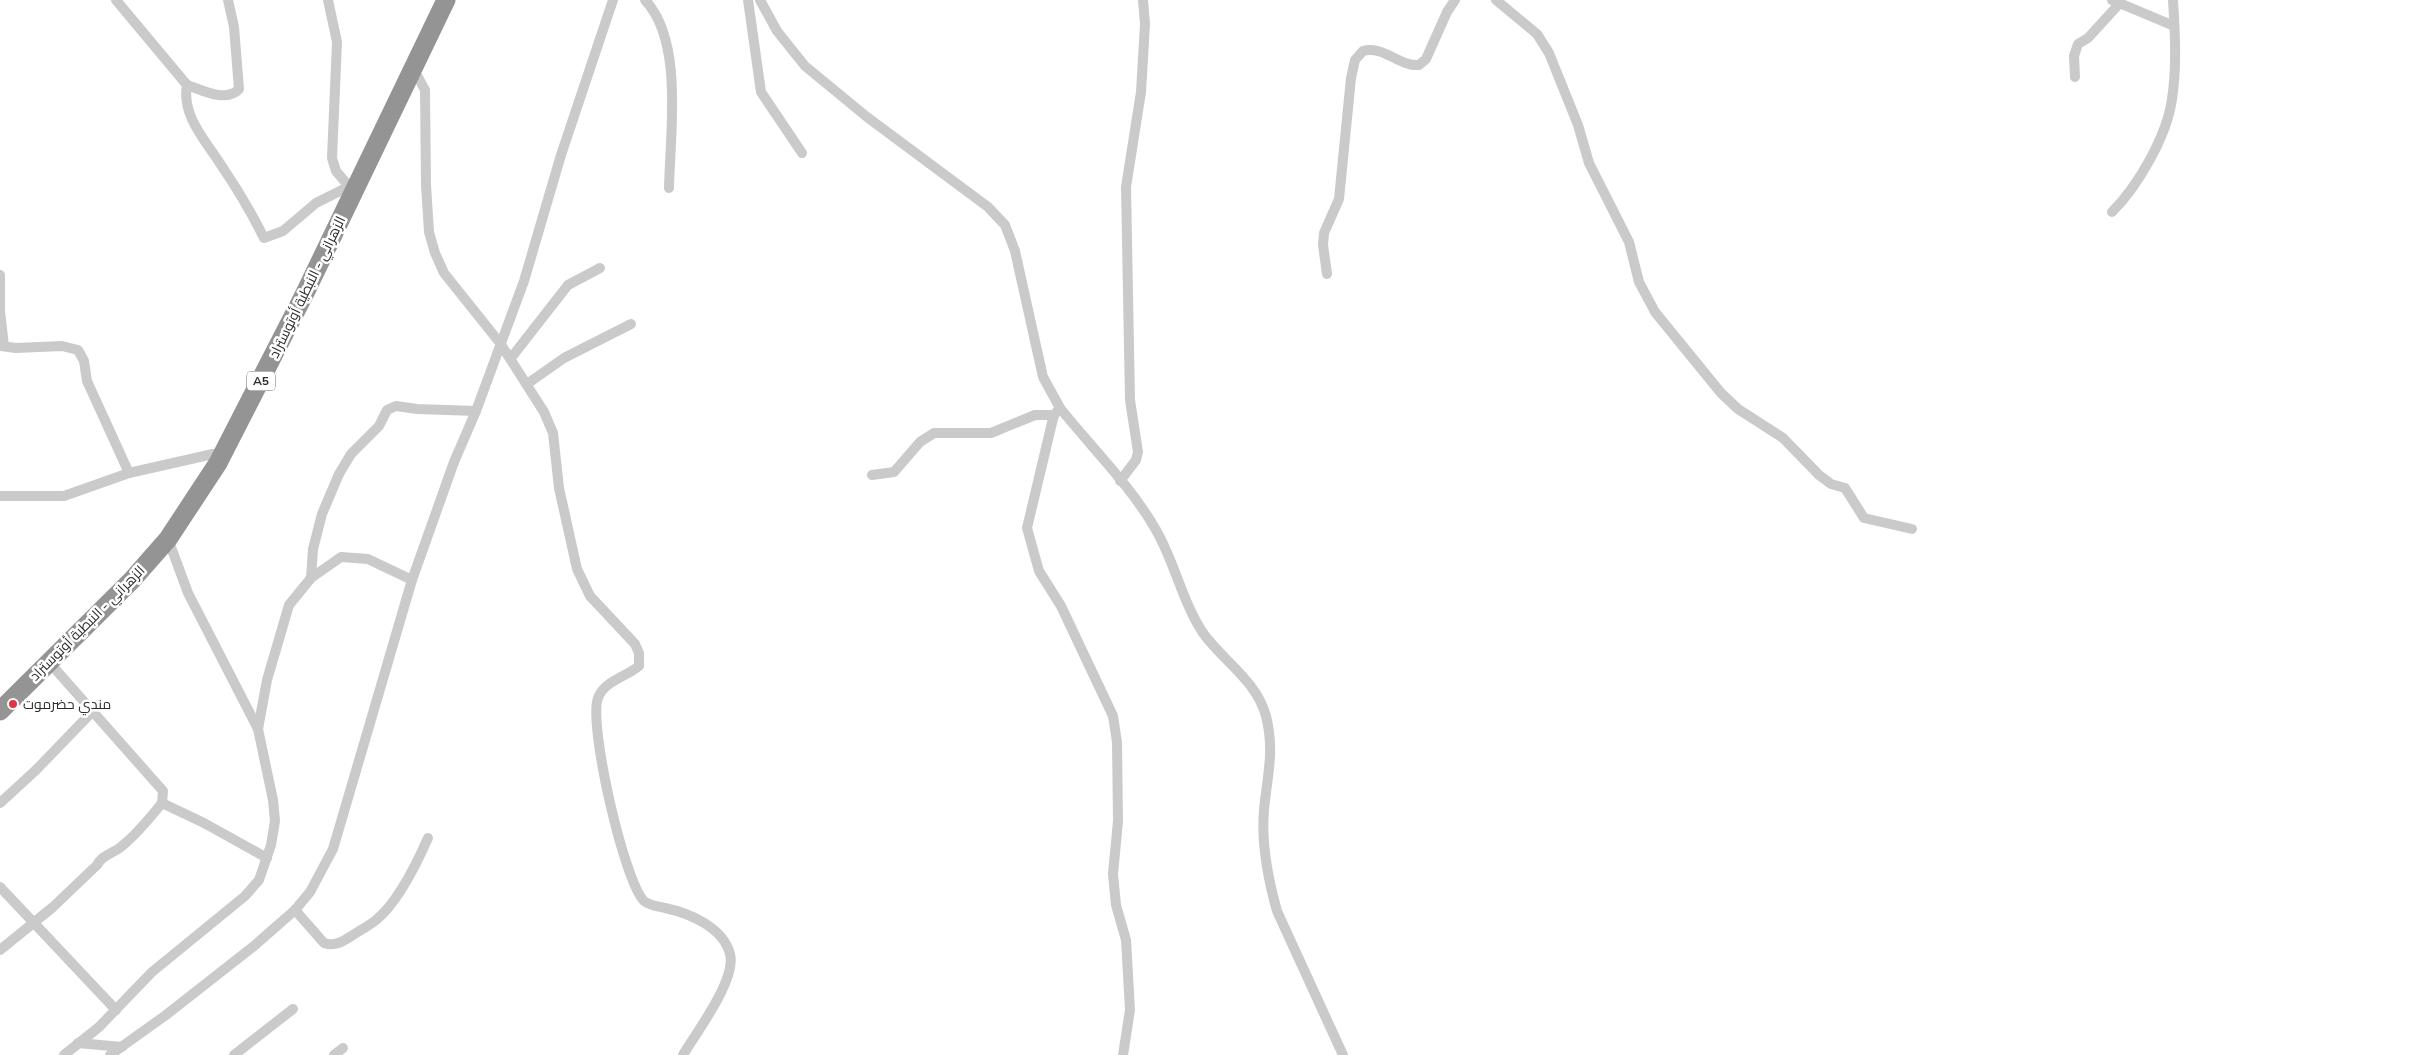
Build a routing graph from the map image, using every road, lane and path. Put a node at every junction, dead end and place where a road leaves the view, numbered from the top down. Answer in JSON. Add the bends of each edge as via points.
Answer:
{"nodes":[{"id":1,"x":116,"y":0,"type":"edge"},
{"id":2,"x":228,"y":0,"type":"edge"},
{"id":3,"x":328,"y":0,"type":"edge"},
{"id":4,"x":432,"y":0,"type":"edge"},
{"id":5,"x":446,"y":0,"type":"edge"},
{"id":6,"x":613,"y":0,"type":"edge"},
{"id":7,"x":645,"y":0,"type":"edge"},
{"id":8,"x":748,"y":0,"type":"edge"},
{"id":9,"x":760,"y":0,"type":"edge"},
{"id":10,"x":1143,"y":0,"type":"edge"},
{"id":11,"x":1455,"y":0,"type":"edge"},
{"id":12,"x":1496,"y":0,"type":"edge"},
{"id":13,"x":2173,"y":0,"type":"edge"},
{"id":14,"x":2116,"y":2,"type":"edge"},
{"id":15,"x":2174,"y":26,"type":"junction"},
{"id":16,"x":412,"y":72,"type":"junction"},
{"id":17,"x":2075,"y":76,"type":"dead end"},
{"id":18,"x":187,"y":85,"type":"junction"},
{"id":19,"x":371,"y":145,"type":"junction"},
{"id":20,"x":802,"y":153,"type":"dead end"},
{"id":21,"x":351,"y":181,"type":"junction"},
{"id":22,"x":669,"y":188,"type":"dead end"},
{"id":23,"x":2112,"y":212,"type":"dead end"},
{"id":24,"x":600,"y":268,"type":"dead end"},
{"id":25,"x":1327,"y":274,"type":"dead end"},
{"id":26,"x":0,"y":275,"type":"edge"},
{"id":27,"x":632,"y":324,"type":"dead end"},
{"id":28,"x":500,"y":343,"type":"junction"},
{"id":29,"x":2,"y":346,"type":"edge"},
{"id":30,"x":511,"y":358,"type":"junction"},
{"id":31,"x":527,"y":384,"type":"junction"},
{"id":32,"x":476,"y":411,"type":"junction"},
{"id":33,"x":1057,"y":412,"type":"junction"},
{"id":34,"x":213,"y":454,"type":"junction"},
{"id":35,"x":130,"y":473,"type":"junction"},
{"id":36,"x":872,"y":475,"type":"dead end"},
{"id":37,"x":1120,"y":481,"type":"junction"},
{"id":38,"x":0,"y":496,"type":"edge"},
{"id":39,"x":1912,"y":529,"type":"dead end"},
{"id":40,"x":168,"y":539,"type":"junction"},
{"id":41,"x":311,"y":578,"type":"junction"},
{"id":42,"x":412,"y":580,"type":"junction"},
{"id":43,"x":49,"y":662,"type":"junction"},
{"id":44,"x":0,"y":697,"type":"edge"},
{"id":45,"x":0,"y":711,"type":"edge"},
{"id":46,"x":92,"y":712,"type":"junction"},
{"id":47,"x":258,"y":729,"type":"junction"},
{"id":48,"x":0,"y":803,"type":"edge"},
{"id":49,"x":162,"y":803,"type":"junction"},
{"id":50,"x":428,"y":838,"type":"dead end"},
{"id":51,"x":267,"y":858,"type":"junction"},
{"id":52,"x":0,"y":887,"type":"edge"},
{"id":53,"x":295,"y":910,"type":"junction"},
{"id":54,"x":35,"y":922,"type":"junction"},
{"id":55,"x":0,"y":950,"type":"edge"},
{"id":56,"x":293,"y":1009,"type":"dead end"},
{"id":57,"x":116,"y":1010,"type":"junction"},
{"id":58,"x":78,"y":1044,"type":"junction"},
{"id":59,"x":122,"y":1047,"type":"junction"},
{"id":60,"x":343,"y":1048,"type":"dead end"},
{"id":61,"x":64,"y":1055,"type":"edge"},
{"id":62,"x":110,"y":1055,"type":"edge"},
{"id":63,"x":234,"y":1055,"type":"edge"},
{"id":64,"x":334,"y":1055,"type":"edge"},
{"id":65,"x":683,"y":1055,"type":"edge"},
{"id":66,"x":1123,"y":1055,"type":"edge"},
{"id":67,"x":1343,"y":1055,"type":"edge"}],
"edges":[{"from":1,"to":18,"type":"street"},
{"from":2,"to":18,"type":"street","via":[[234,27],[239,89],[228,95]]},
{"from":3,"to":21,"type":"street","via":[[337,42],[332,158],[336,171]]},
{"from":4,"to":19,"type":"highway","name":"الزهراني - النبطية أوتوستراد","number":"A5"},
{"from":5,"to":16,"type":"highway","name":"الزهراني - النبطية أوتوستراد","number":"A5"},
{"from":6,"to":28,"type":"street","via":[[561,155],[524,281]]},
{"from":7,"to":22,"type":"street","via":[[660,21],[670,56]]},
{"from":8,"to":20,"type":"street","via":[[761,92]]},
{"from":9,"to":33,"type":"street","via":[[778,31],[805,66],[867,117],[988,207],[1005,226],[1015,251],[1043,377]]},
{"from":10,"to":37,"type":"street","via":[[1141,84],[1126,187],[1130,400],[1138,452],[1136,460]]},
{"from":11,"to":25,"type":"street","via":[[1426,59],[1419,65],[1375,50],[1363,51],[1355,60],[1339,198],[1324,233]]},
{"from":12,"to":39,"type":"street","via":[[1537,34],[1549,52],[1590,163],[1629,242],[1639,282],[1669,331],[1728,400],[1783,438],[1819,475],[1831,484],[1845,488],[1864,518]]},
{"from":13,"to":15,"type":"street"},
{"from":14,"to":15,"type":"street"},
{"from":14,"to":17,"type":"street","via":[[2088,38],[2078,44],[2074,56]]},
{"from":15,"to":23,"type":"street","via":[[2169,116],[2132,189]]},
{"from":16,"to":19,"type":"highway","name":"الزهراني - النبطية أوتوستراد","number":"A5"},
{"from":16,"to":28,"type":"street","via":[[425,90],[426,185],[429,232],[435,253],[444,273]]},
{"from":18,"to":21,"type":"street","via":[[185,98],[198,130],[264,238],[283,231],[316,203]]},
{"from":19,"to":21,"type":"highway","name":"الزهراني - النبطية أوتوستراد","number":"A5"},
{"from":21,"to":34,"type":"highway","name":"الزهراني - النبطية أوتوستراد","number":"A5"},
{"from":21,"to":40,"type":"highway","name":"الزهراني - النبطية أوتوستراد","number":"A5","via":[[242,418],[218,463]]},
{"from":24,"to":30,"type":"street","via":[[568,285]]},
{"from":26,"to":29,"type":"street"},
{"from":27,"to":31,"type":"street","via":[[564,358]]},
{"from":28,"to":30,"type":"street"},
{"from":28,"to":32,"type":"street"},
{"from":29,"to":35,"type":"street","via":[[62,346],[78,350],[88,381]]},
{"from":30,"to":31,"type":"street"},
{"from":31,"to":65,"type":"street","via":[[553,433],[559,488],[577,569],[590,596],[635,644],[639,653],[638,666],[604,688],[596,707],[596,733],[617,829],[636,890],[646,903],[687,914],[707,924],[718,934],[730,954],[730,968],[724,985]]},
{"from":32,"to":41,"type":"street","via":[[396,406],[387,410],[379,426],[351,454],[339,474],[322,514],[313,549]]},
{"from":32,"to":42,"type":"street","via":[[454,462]]},
{"from":33,"to":36,"type":"street","via":[[1035,415],[991,433],[934,433],[920,442],[894,472]]},
{"from":33,"to":37,"type":"street"},
{"from":33,"to":66,"type":"street","via":[[1027,528],[1039,571],[1061,606],[1113,716],[1117,742],[1118,821],[1113,874],[1116,905],[1126,940],[1130,1010]]},
{"from":34,"to":35,"type":"street"},
{"from":34,"to":44,"type":"highway","name":"الزهراني - النبطية أوتوستراد","number":"A5","via":[[166,524],[128,570]]},
{"from":35,"to":38,"type":"street","via":[[64,496]]},
{"from":37,"to":67,"type":"street","via":[[1156,531],[1203,632],[1250,684],[1262,704],[1271,752],[1264,837],[1272,893],[1282,924]]},
{"from":40,"to":43,"type":"highway","name":"الزهراني - النبطية أوتوستراد","number":"A5","via":[[132,580]]},
{"from":40,"to":47,"type":"street","via":[[188,593]]},
{"from":41,"to":42,"type":"street","via":[[342,557],[368,559]]},
{"from":41,"to":47,"type":"street","via":[[289,605],[267,680]]},
{"from":42,"to":53,"type":"street","via":[[333,849],[310,892]]},
{"from":43,"to":45,"type":"highway","name":"الزهراني - النبطية أوتوستراد","number":"A5"},
{"from":43,"to":46,"type":"street"},
{"from":46,"to":48,"type":"street"},
{"from":46,"to":49,"type":"street","via":[[163,791]]},
{"from":47,"to":51,"type":"street","via":[[275,821]]},
{"from":49,"to":51,"type":"street"},
{"from":49,"to":54,"type":"street","via":[[121,848],[102,857]]},
{"from":50,"to":53,"type":"street","via":[[389,906],[376,920],[341,942],[324,943]]},
{"from":51,"to":57,"type":"street","via":[[258,880],[245,896],[152,972]]},
{"from":52,"to":54,"type":"street"},
{"from":53,"to":59,"type":"street","via":[[186,1000]]},
{"from":54,"to":55,"type":"street"},
{"from":54,"to":57,"type":"street"},
{"from":56,"to":63,"type":"street"},
{"from":57,"to":58,"type":"street"},
{"from":58,"to":59,"type":"street"},
{"from":58,"to":61,"type":"street"},
{"from":59,"to":62,"type":"street"},
{"from":60,"to":64,"type":"street"}]}
